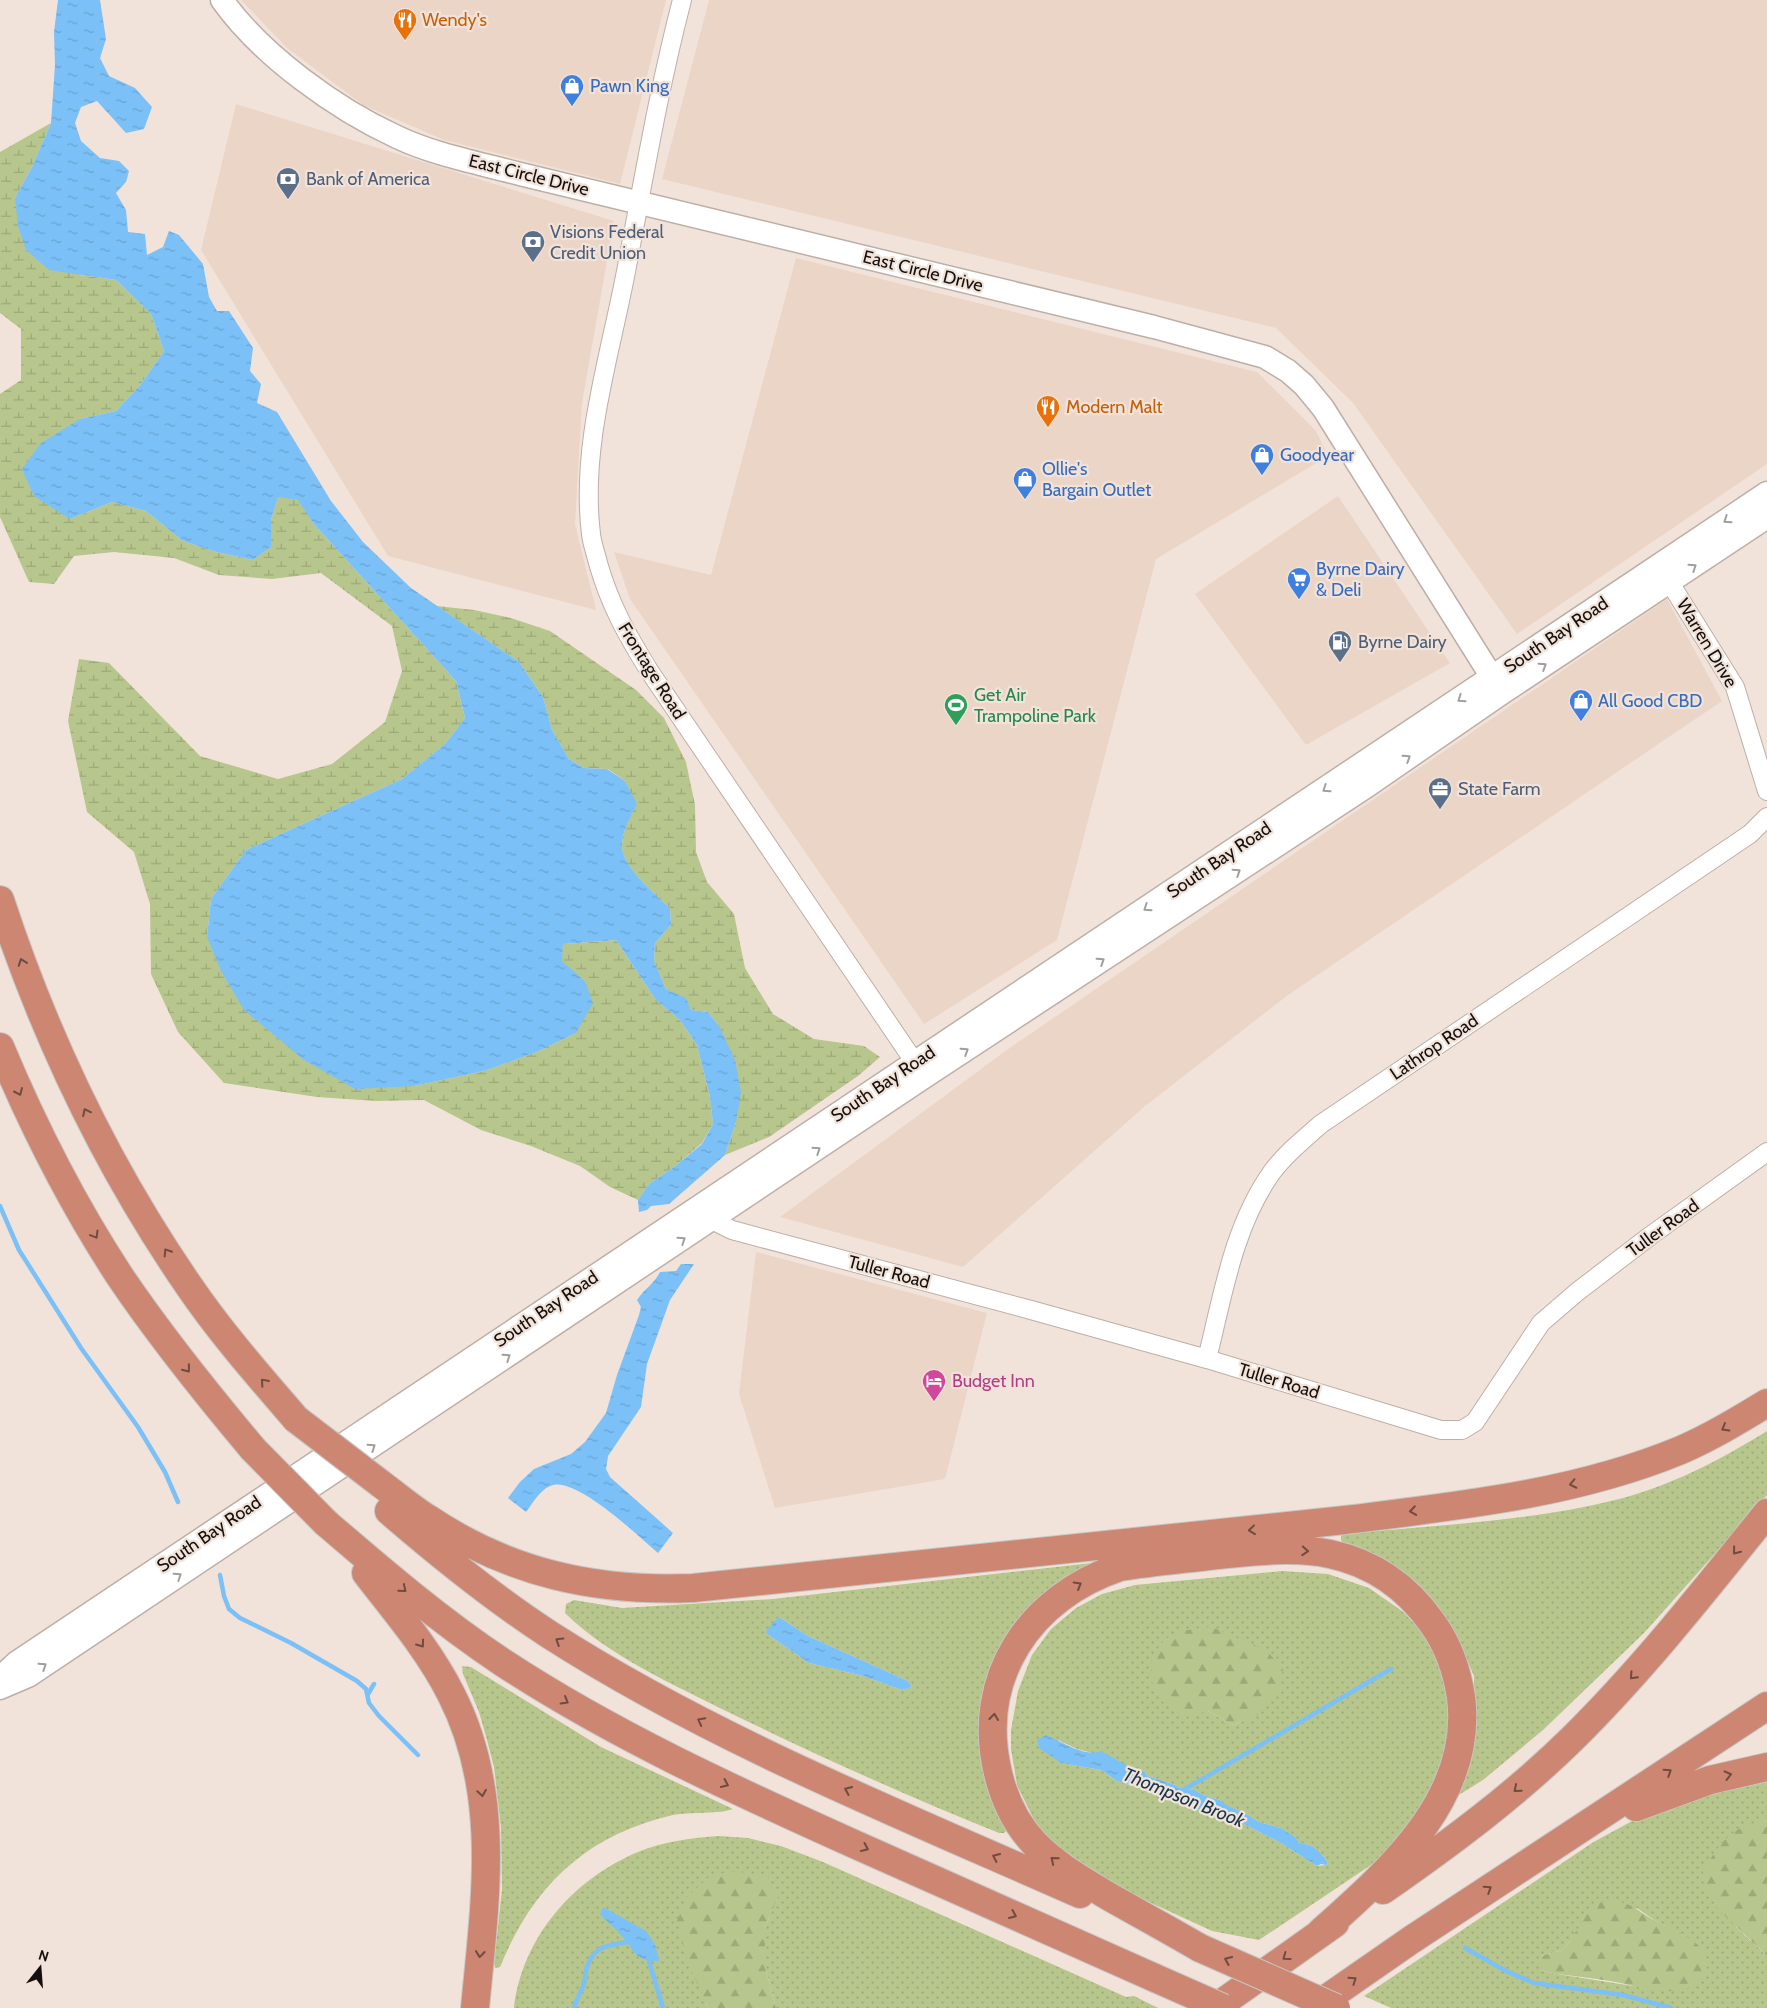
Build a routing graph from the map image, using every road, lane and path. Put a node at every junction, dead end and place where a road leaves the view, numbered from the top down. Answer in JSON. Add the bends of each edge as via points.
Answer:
{"nodes":[{"id":1,"x":222,"y":0,"type":"edge"},
{"id":2,"x":682,"y":0,"type":"edge"},
{"id":3,"x":638,"y":202,"type":"junction"},
{"id":4,"x":1767,"y":493,"type":"edge"},
{"id":5,"x":1767,"y":517,"type":"edge"},
{"id":6,"x":1670,"y":583,"type":"junction"},
{"id":7,"x":1497,"y":685,"type":"junction"},
{"id":8,"x":1767,"y":791,"type":"edge"},
{"id":9,"x":1767,"y":817,"type":"edge"},
{"id":10,"x":0,"y":900,"type":"edge"},
{"id":11,"x":0,"y":1047,"type":"edge"},
{"id":12,"x":920,"y":1070,"type":"junction"},
{"id":13,"x":1767,"y":1152,"type":"edge"},
{"id":14,"x":706,"y":1213,"type":"junction"},
{"id":15,"x":1207,"y":1359,"type":"junction"},
{"id":16,"x":1767,"y":1403,"type":"edge"},
{"id":17,"x":375,"y":1489,"type":"junction"},
{"id":18,"x":1767,"y":1513,"type":"edge"},
{"id":19,"x":326,"y":1523,"type":"junction"},
{"id":20,"x":0,"y":1678,"type":"edge"},
{"id":21,"x":0,"y":1688,"type":"edge"},
{"id":22,"x":1767,"y":1706,"type":"edge"},
{"id":23,"x":1767,"y":1768,"type":"edge"},
{"id":24,"x":1553,"y":1846,"type":"junction"},
{"id":25,"x":1321,"y":1932,"type":"junction"},
{"id":26,"x":1200,"y":1948,"type":"junction"},
{"id":27,"x":474,"y":2008,"type":"edge"},
{"id":28,"x":1215,"y":2008,"type":"edge"},
{"id":29,"x":1223,"y":2008,"type":"edge"},
{"id":30,"x":1314,"y":2008,"type":"edge"},
{"id":31,"x":1336,"y":2008,"type":"edge"}],
"edges":[{"from":1,"to":3,"type":"street","name":"East Circle Drive","via":[[252,34],[298,76],[334,102],[397,138],[520,174]]},
{"from":2,"to":3,"type":"street","name":"Frontage Road"},
{"from":3,"to":7,"type":"street","name":"East Circle Drive","via":[[1265,357],[1294,375],[1323,408]]},
{"from":3,"to":12,"type":"street","name":"Frontage Road","via":[[591,449],[588,495],[591,536],[607,594],[650,672]]},
{"from":4,"to":7,"type":"street","name":"South Bay Road","one_way":true},
{"from":6,"to":5,"type":"street","name":"South Bay Road","one_way":true},
{"from":7,"to":6,"type":"street","name":"South Bay Road","one_way":true},
{"from":6,"to":8,"type":"street","name":"Warren Drive","via":[[1735,687]]},
{"from":7,"to":12,"type":"street","name":"South Bay Road","via":[[1359,791]]},
{"from":9,"to":15,"type":"street","name":"Lathrop Road","via":[[1750,834],[1329,1119],[1295,1146],[1272,1172],[1250,1208],[1236,1242]]},
{"from":17,"to":10,"type":"highway","one_way":true,"bridge":true,"via":[[296,1419],[260,1378],[195,1295],[128,1192],[52,1040]]},
{"from":11,"to":19,"type":"highway","one_way":true,"bridge":true,"via":[[60,1176],[118,1274],[185,1366],[254,1449]]},
{"from":12,"to":14,"type":"street","name":"South Bay Road"},
{"from":13,"to":15,"type":"street","name":"Tuller Road","via":[[1650,1236],[1541,1323],[1475,1422],[1462,1430],[1441,1430]]},
{"from":14,"to":15,"type":"street","name":"Tuller Road","via":[[732,1230]]},
{"from":14,"to":20,"type":"street","name":"South Bay Road","via":[[16,1663]]},
{"from":21,"to":14,"type":"street","name":"South Bay Road","one_way":true,"via":[[36,1670]]},
{"from":16,"to":17,"type":"highway","one_way":true,"via":[[1717,1432],[1639,1466],[1535,1492],[1345,1520],[693,1588],[604,1586],[536,1571],[492,1555]]},
{"from":26,"to":17,"type":"highway","one_way":true,"via":[[799,1768],[647,1692],[580,1654],[457,1568]]},
{"from":18,"to":25,"type":"highway","one_way":true,"via":[[1638,1670],[1572,1740],[1477,1823]]},
{"from":19,"to":27,"type":"highway","one_way":true,"via":[[427,1652],[458,1708],[474,1755],[483,1798],[487,1845]]},
{"from":19,"to":29,"type":"highway","one_way":true,"bridge":true,"via":[[455,1629],[550,1692],[600,1720],[753,1798]]},
{"from":24,"to":22,"type":"highway","one_way":true},
{"from":24,"to":23,"type":"highway","one_way":true,"via":[[1668,1794],[1726,1776]]},
{"from":30,"to":24,"type":"highway","one_way":true},
{"from":26,"to":25,"type":"highway","one_way":true,"via":[[1078,1878],[1033,1842],[1008,1804],[996,1762],[995,1702],[1007,1664],[1020,1640],[1056,1600],[1077,1585],[1120,1567],[1268,1550],[1330,1554],[1368,1567],[1402,1588],[1417,1601],[1448,1648],[1460,1686],[1463,1723],[1452,1776],[1436,1810],[1423,1828],[1374,1884]]},
{"from":25,"to":28,"type":"highway","one_way":true},
{"from":31,"to":26,"type":"highway","one_way":true,"bridge":true}]}
